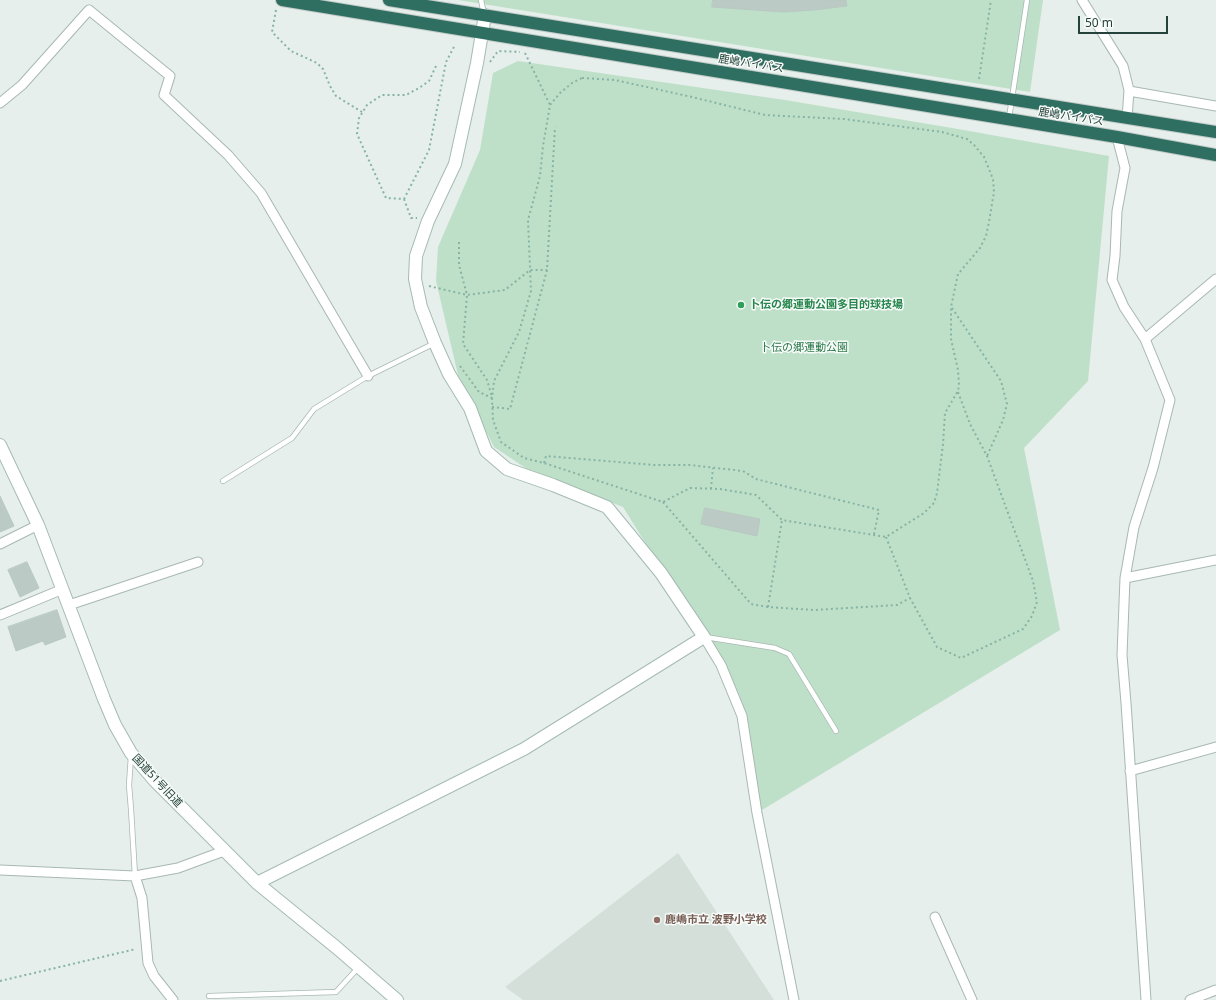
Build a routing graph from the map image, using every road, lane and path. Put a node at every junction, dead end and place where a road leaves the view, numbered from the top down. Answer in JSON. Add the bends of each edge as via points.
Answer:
{"nodes":[{"id":1,"x":389,"y":0,"type":"edge"},
{"id":2,"x":480,"y":0,"type":"edge"},
{"id":3,"x":991,"y":0,"type":"edge"},
{"id":4,"x":1027,"y":0,"type":"edge"},
{"id":5,"x":1082,"y":0,"type":"edge"},
{"id":6,"x":279,"y":5,"type":"edge"},
{"id":7,"x":485,"y":15,"type":"junction"},
{"id":8,"x":482,"y":33,"type":"junction"},
{"id":9,"x":455,"y":45,"type":"dead end"},
{"id":10,"x":525,"y":53,"type":"junction"},
{"id":11,"x":533,"y":54,"type":"dead end"},
{"id":12,"x":488,"y":64,"type":"dead end"},
{"id":13,"x":436,"y":66,"type":"dead end"},
{"id":14,"x":979,"y":79,"type":"dead end"},
{"id":15,"x":1129,"y":91,"type":"junction"},
{"id":16,"x":1013,"y":100,"type":"junction"},
{"id":17,"x":0,"y":103,"type":"edge"},
{"id":18,"x":550,"y":105,"type":"junction"},
{"id":19,"x":1216,"y":106,"type":"edge"},
{"id":20,"x":362,"y":112,"type":"junction"},
{"id":21,"x":1127,"y":119,"type":"junction"},
{"id":22,"x":1009,"y":120,"type":"junction"},
{"id":23,"x":555,"y":127,"type":"dead end"},
{"id":24,"x":1216,"y":132,"type":"edge"},
{"id":25,"x":1117,"y":138,"type":"junction"},
{"id":26,"x":1216,"y":155,"type":"edge"},
{"id":27,"x":404,"y":199,"type":"junction"},
{"id":28,"x":420,"y":218,"type":"dead end"},
{"id":29,"x":459,"y":242,"type":"dead end"},
{"id":30,"x":530,"y":270,"type":"junction"},
{"id":31,"x":547,"y":270,"type":"junction"},
{"id":32,"x":1216,"y":279,"type":"edge"},
{"id":33,"x":428,"y":280,"type":"dead end"},
{"id":34,"x":467,"y":295,"type":"junction"},
{"id":35,"x":951,"y":307,"type":"junction"},
{"id":36,"x":1145,"y":339,"type":"junction"},
{"id":37,"x":435,"y":343,"type":"junction"},
{"id":38,"x":460,"y":366,"type":"dead end"},
{"id":39,"x":368,"y":376,"type":"junction"},
{"id":40,"x":958,"y":391,"type":"junction"},
{"id":41,"x":492,"y":398,"type":"junction"},
{"id":42,"x":492,"y":407,"type":"junction"},
{"id":43,"x":0,"y":444,"type":"edge"},
{"id":44,"x":987,"y":456,"type":"junction"},
{"id":45,"x":544,"y":463,"type":"junction"},
{"id":46,"x":714,"y":468,"type":"junction"},
{"id":47,"x":223,"y":481,"type":"dead end"},
{"id":48,"x":711,"y":489,"type":"junction"},
{"id":49,"x":663,"y":502,"type":"junction"},
{"id":50,"x":782,"y":520,"type":"junction"},
{"id":51,"x":38,"y":525,"type":"junction"},
{"id":52,"x":874,"y":534,"type":"junction"},
{"id":53,"x":886,"y":537,"type":"junction"},
{"id":54,"x":0,"y":544,"type":"edge"},
{"id":55,"x":1216,"y":560,"type":"edge"},
{"id":56,"x":198,"y":562,"type":"dead end"},
{"id":57,"x":1125,"y":578,"type":"junction"},
{"id":58,"x":63,"y":588,"type":"junction"},
{"id":59,"x":910,"y":598,"type":"junction"},
{"id":60,"x":69,"y":605,"type":"junction"},
{"id":61,"x":768,"y":607,"type":"junction"},
{"id":62,"x":0,"y":615,"type":"edge"},
{"id":63,"x":704,"y":637,"type":"junction"},
{"id":64,"x":836,"y":731,"type":"dead end"},
{"id":65,"x":1216,"y":747,"type":"edge"},
{"id":66,"x":131,"y":753,"type":"junction"},
{"id":67,"x":1130,"y":771,"type":"junction"},
{"id":68,"x":224,"y":851,"type":"junction"},
{"id":69,"x":0,"y":870,"type":"edge"},
{"id":70,"x":135,"y":876,"type":"junction"},
{"id":71,"x":257,"y":883,"type":"junction"},
{"id":72,"x":935,"y":917,"type":"dead end"},
{"id":73,"x":147,"y":946,"type":"junction"},
{"id":74,"x":359,"y":967,"type":"junction"},
{"id":75,"x":0,"y":981,"type":"edge"},
{"id":76,"x":1216,"y":990,"type":"edge"},
{"id":77,"x":209,"y":996,"type":"dead end"},
{"id":78,"x":173,"y":1000,"type":"edge"},
{"id":79,"x":397,"y":1000,"type":"edge"},
{"id":80,"x":794,"y":1000,"type":"edge"},
{"id":81,"x":972,"y":1000,"type":"edge"},
{"id":82,"x":1146,"y":1000,"type":"edge"},
{"id":83,"x":1190,"y":1000,"type":"edge"}],
"edges":[{"from":1,"to":7,"type":"highway","name":"鹿嶋バイパス"},
{"from":2,"to":7,"type":"lane"},
{"from":3,"to":14,"type":"path"},
{"from":4,"to":16,"type":"lane"},
{"from":5,"to":15,"type":"street","via":[[1123,66]]},
{"from":6,"to":8,"type":"highway","name":"鹿嶋バイパス"},
{"from":6,"to":20,"type":"path","via":[[272,32],[291,51],[317,62],[336,96]]},
{"from":7,"to":8,"type":"street"},
{"from":7,"to":16,"type":"highway","name":"鹿嶋バイパス"},
{"from":8,"to":22,"type":"highway","name":"鹿嶋バイパス"},
{"from":8,"to":37,"type":"street","via":[[454,164],[428,221],[416,256],[415,279],[421,307]]},
{"from":9,"to":27,"type":"path","via":[[446,62],[429,150]]},
{"from":10,"to":11,"type":"path"},
{"from":10,"to":12,"type":"path","via":[[498,51]]},
{"from":10,"to":18,"type":"path"},
{"from":13,"to":20,"type":"path","via":[[429,81],[419,88],[406,95],[382,95],[366,105]]},
{"from":15,"to":19,"type":"street"},
{"from":15,"to":21,"type":"street"},
{"from":16,"to":21,"type":"highway","name":"鹿嶋バイパス"},
{"from":16,"to":22,"type":"lane"},
{"from":17,"to":39,"type":"street","via":[[22,85],[89,10],[170,76],[164,95],[228,155],[261,193]]},
{"from":18,"to":30,"type":"path","via":[[540,176],[528,220]]},
{"from":18,"to":35,"type":"path","via":[[572,83],[582,78],[598,78],[765,115],[852,120],[942,132],[967,139],[984,157],[993,179],[994,192],[986,236],[980,248],[958,274]]},
{"from":20,"to":27,"type":"path","via":[[357,134],[386,198]]},
{"from":21,"to":24,"type":"highway","name":"鹿嶋バイパス"},
{"from":22,"to":25,"type":"highway","name":"鹿嶋バイパス"},
{"from":23,"to":31,"type":"path"},
{"from":25,"to":26,"type":"highway","name":"鹿嶋バイパス"},
{"from":25,"to":36,"type":"street","via":[[1125,168],[1117,211],[1112,280],[1124,307]]},
{"from":27,"to":28,"type":"path","via":[[411,218]]},
{"from":29,"to":34,"type":"path","via":[[459,265]]},
{"from":30,"to":31,"type":"path"},
{"from":30,"to":34,"type":"path","via":[[505,290]]},
{"from":30,"to":41,"type":"path","via":[[531,291],[519,332],[494,381]]},
{"from":31,"to":42,"type":"path","via":[[510,409]]},
{"from":32,"to":36,"type":"street"},
{"from":33,"to":34,"type":"path","via":[[428,286]]},
{"from":34,"to":41,"type":"path","via":[[463,344],[487,380]]},
{"from":35,"to":40,"type":"path","via":[[951,339],[958,370]]},
{"from":35,"to":44,"type":"path","via":[[1002,381],[1007,404],[1003,420]]},
{"from":36,"to":57,"type":"street","via":[[1170,400],[1144,500],[1134,527]]},
{"from":37,"to":39,"type":"lane"},
{"from":37,"to":63,"type":"street","via":[[449,374],[470,408],[486,450],[507,469],[607,507],[661,574]]},
{"from":38,"to":41,"type":"path","via":[[479,392]]},
{"from":39,"to":47,"type":"lane","via":[[314,409],[292,438]]},
{"from":40,"to":44,"type":"path","via":[[970,424]]},
{"from":40,"to":53,"type":"path","via":[[945,413],[934,503],[924,513]]},
{"from":41,"to":42,"type":"path"},
{"from":42,"to":45,"type":"path","via":[[493,420],[501,442],[524,458]]},
{"from":43,"to":51,"type":"street","name":"国道51号旧道"},
{"from":44,"to":59,"type":"path","via":[[1033,581],[1037,602],[1032,616],[1023,629],[961,658],[937,648]]},
{"from":45,"to":46,"type":"path","via":[[546,456]]},
{"from":45,"to":49,"type":"path"},
{"from":46,"to":48,"type":"path"},
{"from":46,"to":52,"type":"path","via":[[743,471],[756,479],[879,510]]},
{"from":48,"to":49,"type":"path","via":[[690,488]]},
{"from":48,"to":50,"type":"path","via":[[756,495]]},
{"from":49,"to":61,"type":"path","via":[[752,604]]},
{"from":50,"to":52,"type":"path"},
{"from":50,"to":61,"type":"path"},
{"from":51,"to":54,"type":"street"},
{"from":51,"to":58,"type":"street","name":"国道51号旧道"},
{"from":52,"to":53,"type":"path"},
{"from":53,"to":59,"type":"path"},
{"from":55,"to":57,"type":"street"},
{"from":56,"to":60,"type":"street"},
{"from":57,"to":67,"type":"street","via":[[1122,655]]},
{"from":58,"to":60,"type":"street","name":"国道51号旧道"},
{"from":58,"to":62,"type":"street"},
{"from":59,"to":61,"type":"path","via":[[897,605],[814,610]]},
{"from":60,"to":66,"type":"street","name":"国道51号旧道","via":[[104,699]]},
{"from":63,"to":64,"type":"lane","via":[[775,648],[789,654]]},
{"from":63,"to":71,"type":"street","via":[[524,749]]},
{"from":63,"to":80,"type":"street","via":[[721,665],[742,716],[756,814]]},
{"from":65,"to":67,"type":"street"},
{"from":66,"to":68,"type":"street","name":"国道51号旧道"},
{"from":66,"to":70,"type":"lane","via":[[128,784]]},
{"from":67,"to":82,"type":"street"},
{"from":68,"to":70,"type":"street","via":[[178,868]]},
{"from":68,"to":71,"type":"street","name":"国道51号旧道"},
{"from":69,"to":70,"type":"street"},
{"from":70,"to":73,"type":"street","via":[[142,898]]},
{"from":71,"to":74,"type":"street","name":"国道51号旧道"},
{"from":72,"to":81,"type":"street"},
{"from":73,"to":75,"type":"path"},
{"from":73,"to":78,"type":"street","via":[[148,963],[154,976]]},
{"from":74,"to":77,"type":"lane","via":[[336,992]]},
{"from":74,"to":79,"type":"street","name":"国道51号旧道"},
{"from":76,"to":83,"type":"street"}]}
